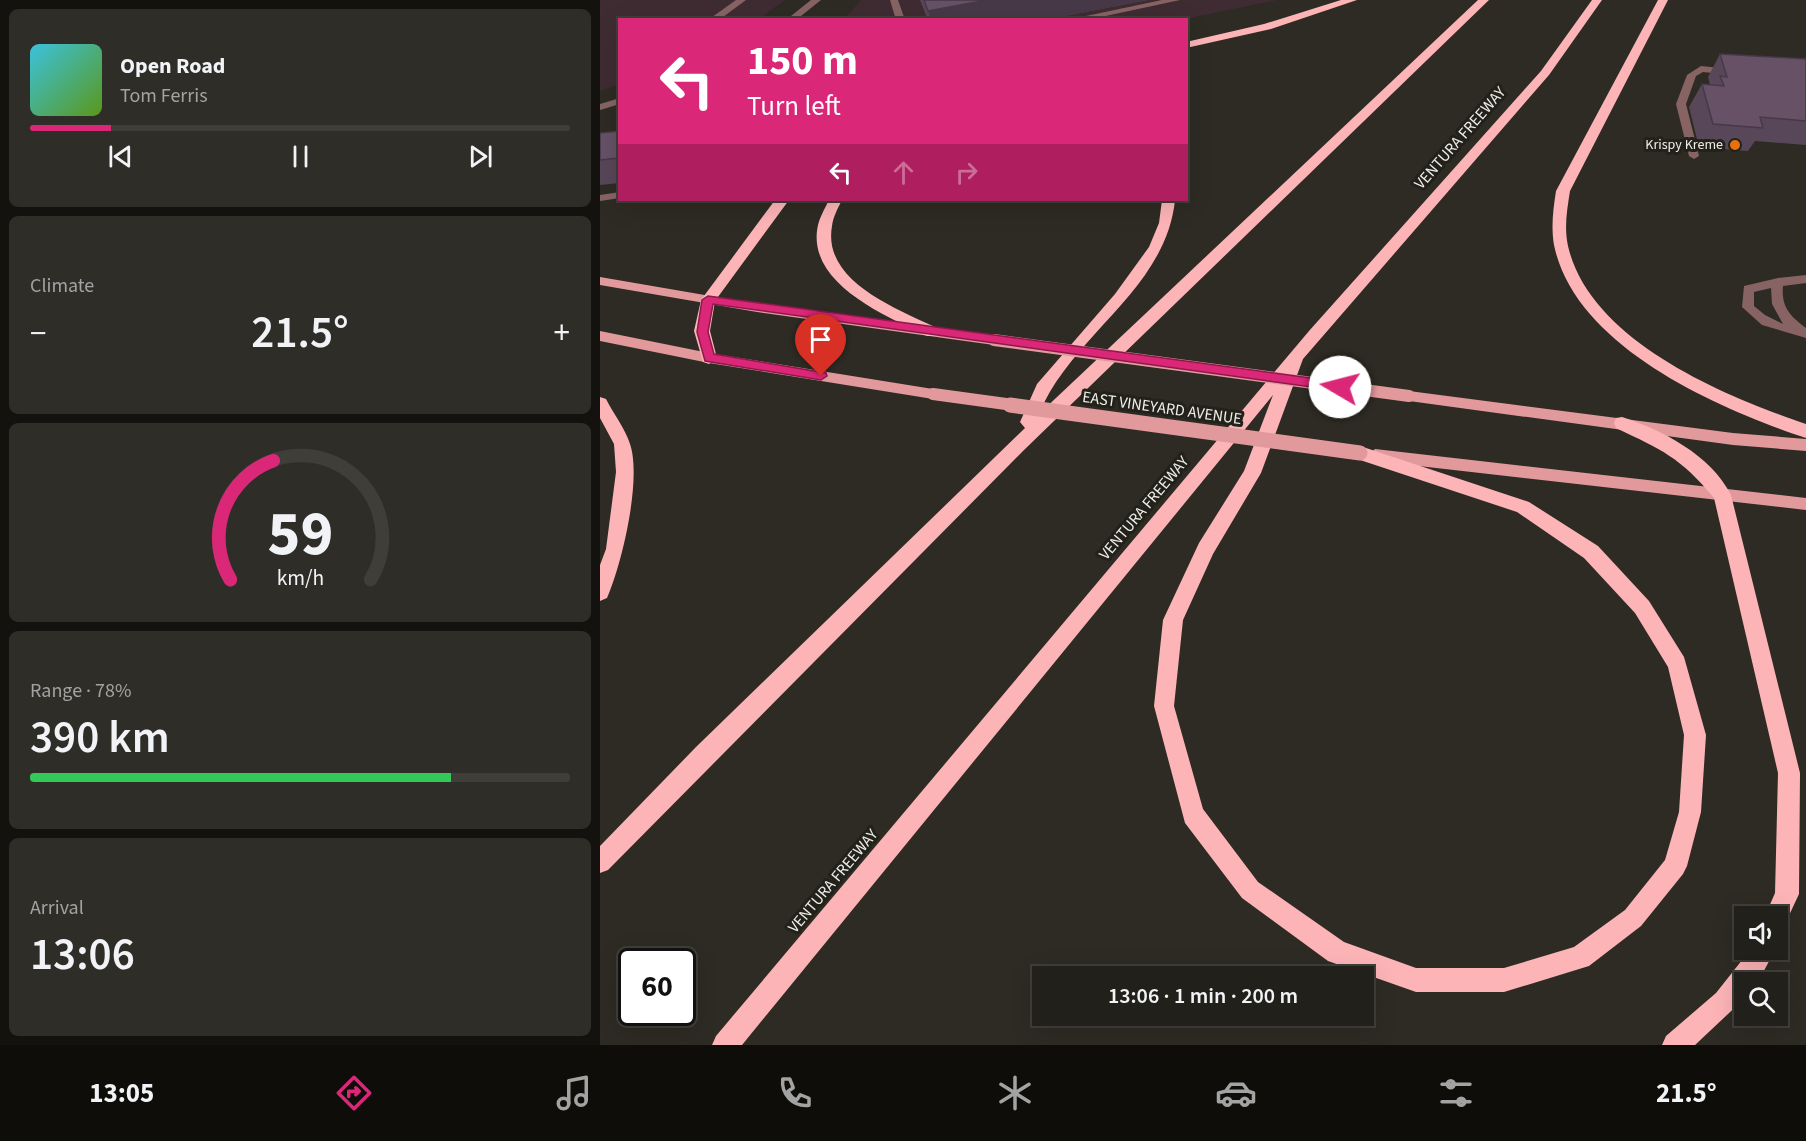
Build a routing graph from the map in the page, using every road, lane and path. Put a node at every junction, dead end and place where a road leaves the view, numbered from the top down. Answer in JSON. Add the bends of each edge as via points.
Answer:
{"nodes":[{"id":1,"x":742,"y":0,"type":"edge"},
{"id":2,"x":817,"y":0,"type":"edge"},
{"id":3,"x":894,"y":0,"type":"edge"},
{"id":4,"x":1176,"y":0,"type":"edge"},
{"id":5,"x":1352,"y":0,"type":"edge"},
{"id":6,"x":1484,"y":0,"type":"edge"},
{"id":7,"x":1597,"y":0,"type":"edge"},
{"id":8,"x":1663,"y":0,"type":"edge"},
{"id":9,"x":715,"y":18,"type":"edge"},
{"id":10,"x":793,"y":18,"type":"edge"},
{"id":11,"x":900,"y":18,"type":"edge"},
{"id":12,"x":1082,"y":18,"type":"edge"},
{"id":13,"x":1188,"y":45,"type":"edge"},
{"id":14,"x":1742,"y":72,"type":"edge"},
{"id":15,"x":618,"y":102,"type":"edge"},
{"id":16,"x":600,"y":107,"type":"edge"},
{"id":17,"x":1694,"y":156,"type":"dead end"},
{"id":18,"x":618,"y":195,"type":"edge"},
{"id":19,"x":600,"y":198,"type":"edge"},
{"id":20,"x":781,"y":201,"type":"edge"},
{"id":21,"x":835,"y":201,"type":"edge"},
{"id":22,"x":1168,"y":201,"type":"edge"},
{"id":23,"x":1806,"y":279,"type":"edge"},
{"id":24,"x":600,"y":281,"type":"edge"},
{"id":25,"x":1778,"y":282,"type":"junction"},
{"id":26,"x":708,"y":300,"type":"junction"},
{"id":27,"x":932,"y":332,"type":"junction"},
{"id":28,"x":1806,"y":333,"type":"edge"},
{"id":29,"x":600,"y":336,"type":"edge"},
{"id":30,"x":709,"y":358,"type":"junction"},
{"id":31,"x":1295,"y":359,"type":"junction"},
{"id":32,"x":600,"y":403,"type":"edge"},
{"id":33,"x":1622,"y":423,"type":"junction"},
{"id":34,"x":1806,"y":430,"type":"edge"},
{"id":35,"x":1806,"y":445,"type":"edge"},
{"id":36,"x":1017,"y":446,"type":"junction"},
{"id":37,"x":1360,"y":453,"type":"junction"},
{"id":38,"x":1722,"y":495,"type":"junction"},
{"id":39,"x":1806,"y":504,"type":"edge"},
{"id":40,"x":600,"y":592,"type":"edge"},
{"id":41,"x":600,"y":862,"type":"edge"},
{"id":42,"x":1782,"y":906,"type":"edge"},
{"id":43,"x":1759,"y":960,"type":"edge"},
{"id":44,"x":725,"y":1045,"type":"edge"},
{"id":45,"x":1675,"y":1045,"type":"edge"}],
"edges":[{"from":1,"to":9,"type":"street"},
{"from":2,"to":10,"type":"street"},
{"from":3,"to":11,"type":"street"},
{"from":4,"to":12,"type":"street"},
{"from":5,"to":13,"type":"highway","via":[[1267,27]]},
{"from":6,"to":36,"type":"highway"},
{"from":7,"to":31,"type":"highway","name":"VENTURA FREEWAY","via":[[1545,73]]},
{"from":8,"to":34,"type":"highway","via":[[1563,191],[1557,208],[1562,254],[1575,280],[1601,314],[1672,374],[1728,403]]},
{"from":14,"to":17,"type":"street","via":[[1701,69],[1692,75],[1681,104]]},
{"from":15,"to":16,"type":"street"},
{"from":18,"to":19,"type":"street"},
{"from":20,"to":26,"type":"highway"},
{"from":21,"to":27,"type":"highway","via":[[827,217],[825,241],[829,260],[839,277],[862,297]]},
{"from":22,"to":36,"type":"highway","via":[[1165,229],[1152,255],[1043,389]]},
{"from":23,"to":25,"type":"street"},
{"from":24,"to":26,"type":"main road"},
{"from":25,"to":28,"type":"street","via":[[1775,295],[1781,313]]},
{"from":25,"to":28,"type":"street","via":[[1748,289],[1748,307],[1775,327]]},
{"from":26,"to":27,"type":"main road"},
{"from":26,"to":30,"type":"highway","via":[[702,332]]},
{"from":27,"to":33,"type":"main road","bridge":true},
{"from":29,"to":30,"type":"main road","name":"EAST VINEYARD AVENUE"},
{"from":30,"to":37,"type":"main road","name":"EAST VINEYARD AVENUE","bridge":true,"via":[[933,394]]},
{"from":31,"to":37,"type":"highway","via":[[1252,473],[1206,549],[1173,620],[1164,706],[1194,815],[1250,890],[1337,952],[1416,980],[1504,980],[1580,957],[1633,918],[1675,866],[1690,812],[1695,735],[1677,664],[1642,607],[1592,552],[1523,507]]},
{"from":31,"to":44,"type":"highway","name":"VENTURA FREEWAY"},
{"from":32,"to":40,"type":"highway","via":[[622,444],[625,472],[615,549]]},
{"from":33,"to":35,"type":"main road"},
{"from":33,"to":38,"type":"highway","via":[[1676,449],[1697,465]]},
{"from":36,"to":41,"type":"highway"},
{"from":37,"to":38,"type":"main road","name":"EAST VINEYARD AVENUE"},
{"from":38,"to":39,"type":"main road","name":"EAST VINEYARD AVENUE"},
{"from":38,"to":42,"type":"highway","via":[[1789,773],[1787,894]]},
{"from":43,"to":45,"type":"highway","via":[[1708,1020]]}]}
